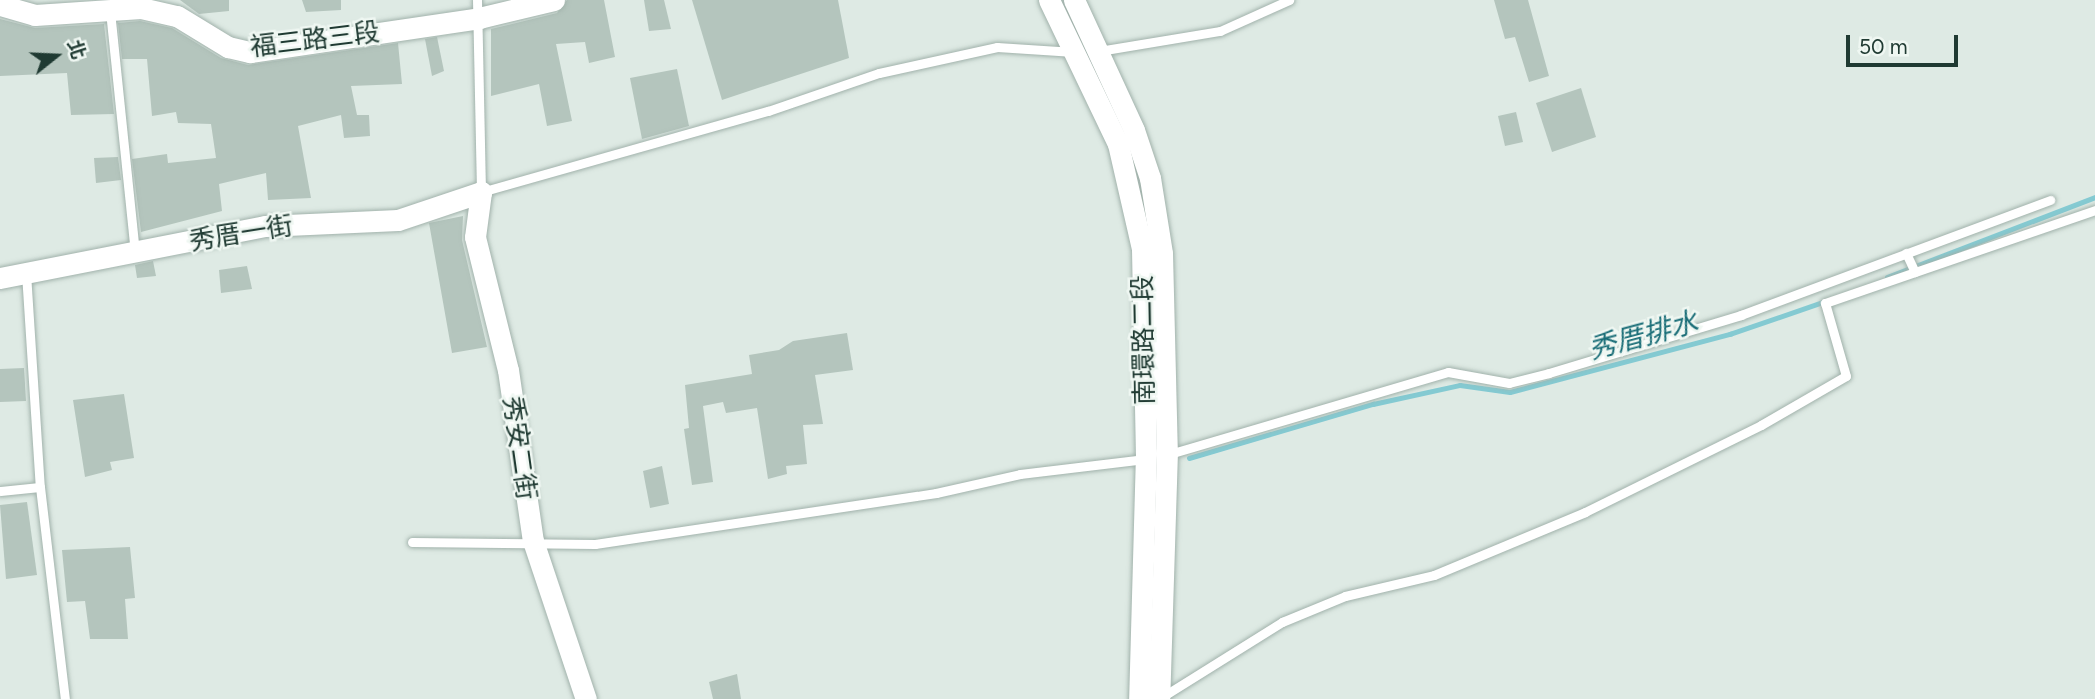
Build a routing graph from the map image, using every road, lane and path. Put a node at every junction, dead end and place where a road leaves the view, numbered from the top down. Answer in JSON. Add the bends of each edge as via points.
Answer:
{"nodes":[{"id":1,"x":554,"y":0,"type":"edge"},
{"id":2,"x":1049,"y":0,"type":"edge"},
{"id":3,"x":1074,"y":0,"type":"edge"},
{"id":4,"x":1289,"y":0,"type":"edge"},
{"id":5,"x":2,"y":4,"type":"edge"},
{"id":6,"x":109,"y":9,"type":"junction"},
{"id":7,"x":478,"y":9,"type":"edge"},
{"id":8,"x":1098,"y":51,"type":"junction"},
{"id":9,"x":1076,"y":52,"type":"junction"},
{"id":10,"x":481,"y":192,"type":"junction"},
{"id":11,"x":2050,"y":200,"type":"dead end"},
{"id":12,"x":2095,"y":210,"type":"edge"},
{"id":13,"x":135,"y":253,"type":"junction"},
{"id":14,"x":1906,"y":253,"type":"junction"},
{"id":15,"x":1915,"y":272,"type":"junction"},
{"id":16,"x":26,"y":273,"type":"junction"},
{"id":17,"x":0,"y":278,"type":"edge"},
{"id":18,"x":1167,"y":455,"type":"junction"},
{"id":19,"x":1146,"y":459,"type":"junction"},
{"id":20,"x":40,"y":487,"type":"junction"},
{"id":21,"x":0,"y":491,"type":"edge"},
{"id":22,"x":533,"y":541,"type":"junction"},
{"id":23,"x":412,"y":542,"type":"dead end"},
{"id":24,"x":65,"y":699,"type":"edge"},
{"id":25,"x":586,"y":699,"type":"edge"},
{"id":26,"x":1154,"y":699,"type":"edge"}],
"edges":[{"from":1,"to":7,"type":"street","name":"福三路三段"},
{"from":2,"to":9,"type":"street","name":"南環路二段"},
{"from":3,"to":8,"type":"street","name":"南環路二段"},
{"from":4,"to":8,"type":"lane","via":[[1220,31],[1175,42]]},
{"from":5,"to":6,"type":"street","name":"福三路三段","via":[[35,15]]},
{"from":6,"to":7,"type":"street","name":"福三路三段","via":[[141,8],[177,16],[228,47],[250,52]]},
{"from":6,"to":13,"type":"lane"},
{"from":7,"to":10,"type":"lane"},
{"from":8,"to":9,"type":"lane"},
{"from":8,"to":18,"type":"street","name":"南環路二段","via":[[1150,178],[1162,253]]},
{"from":9,"to":10,"type":"lane","via":[[997,47],[879,73],[768,111]]},
{"from":9,"to":19,"type":"street","name":"南環路二段","via":[[1118,144],[1142,249]]},
{"from":10,"to":13,"type":"street","name":"秀厝一街","via":[[398,220],[265,226]]},
{"from":10,"to":22,"type":"street","name":"秀安二街","via":[[475,237],[508,370]]},
{"from":11,"to":14,"type":"lane"},
{"from":12,"to":15,"type":"lane"},
{"from":13,"to":16,"type":"street","name":"秀厝一街"},
{"from":14,"to":15,"type":"lane"},
{"from":14,"to":18,"type":"lane","via":[[1741,315],[1549,373],[1509,383],[1448,372]]},
{"from":15,"to":26,"type":"lane","via":[[1825,303],[1846,376],[1762,425],[1644,485],[1460,565],[1345,596],[1282,622]]},
{"from":16,"to":17,"type":"street","name":"秀厝一街"},
{"from":16,"to":20,"type":"lane"},
{"from":18,"to":19,"type":"lane"},
{"from":18,"to":26,"type":"street","name":"南環路二段"},
{"from":19,"to":22,"type":"lane","via":[[1020,474],[936,493],[595,544]]},
{"from":19,"to":26,"type":"street","name":"南環路二段"},
{"from":20,"to":21,"type":"lane"},
{"from":20,"to":24,"type":"lane"},
{"from":22,"to":23,"type":"lane"},
{"from":22,"to":25,"type":"street","name":"秀安二街"}]}
